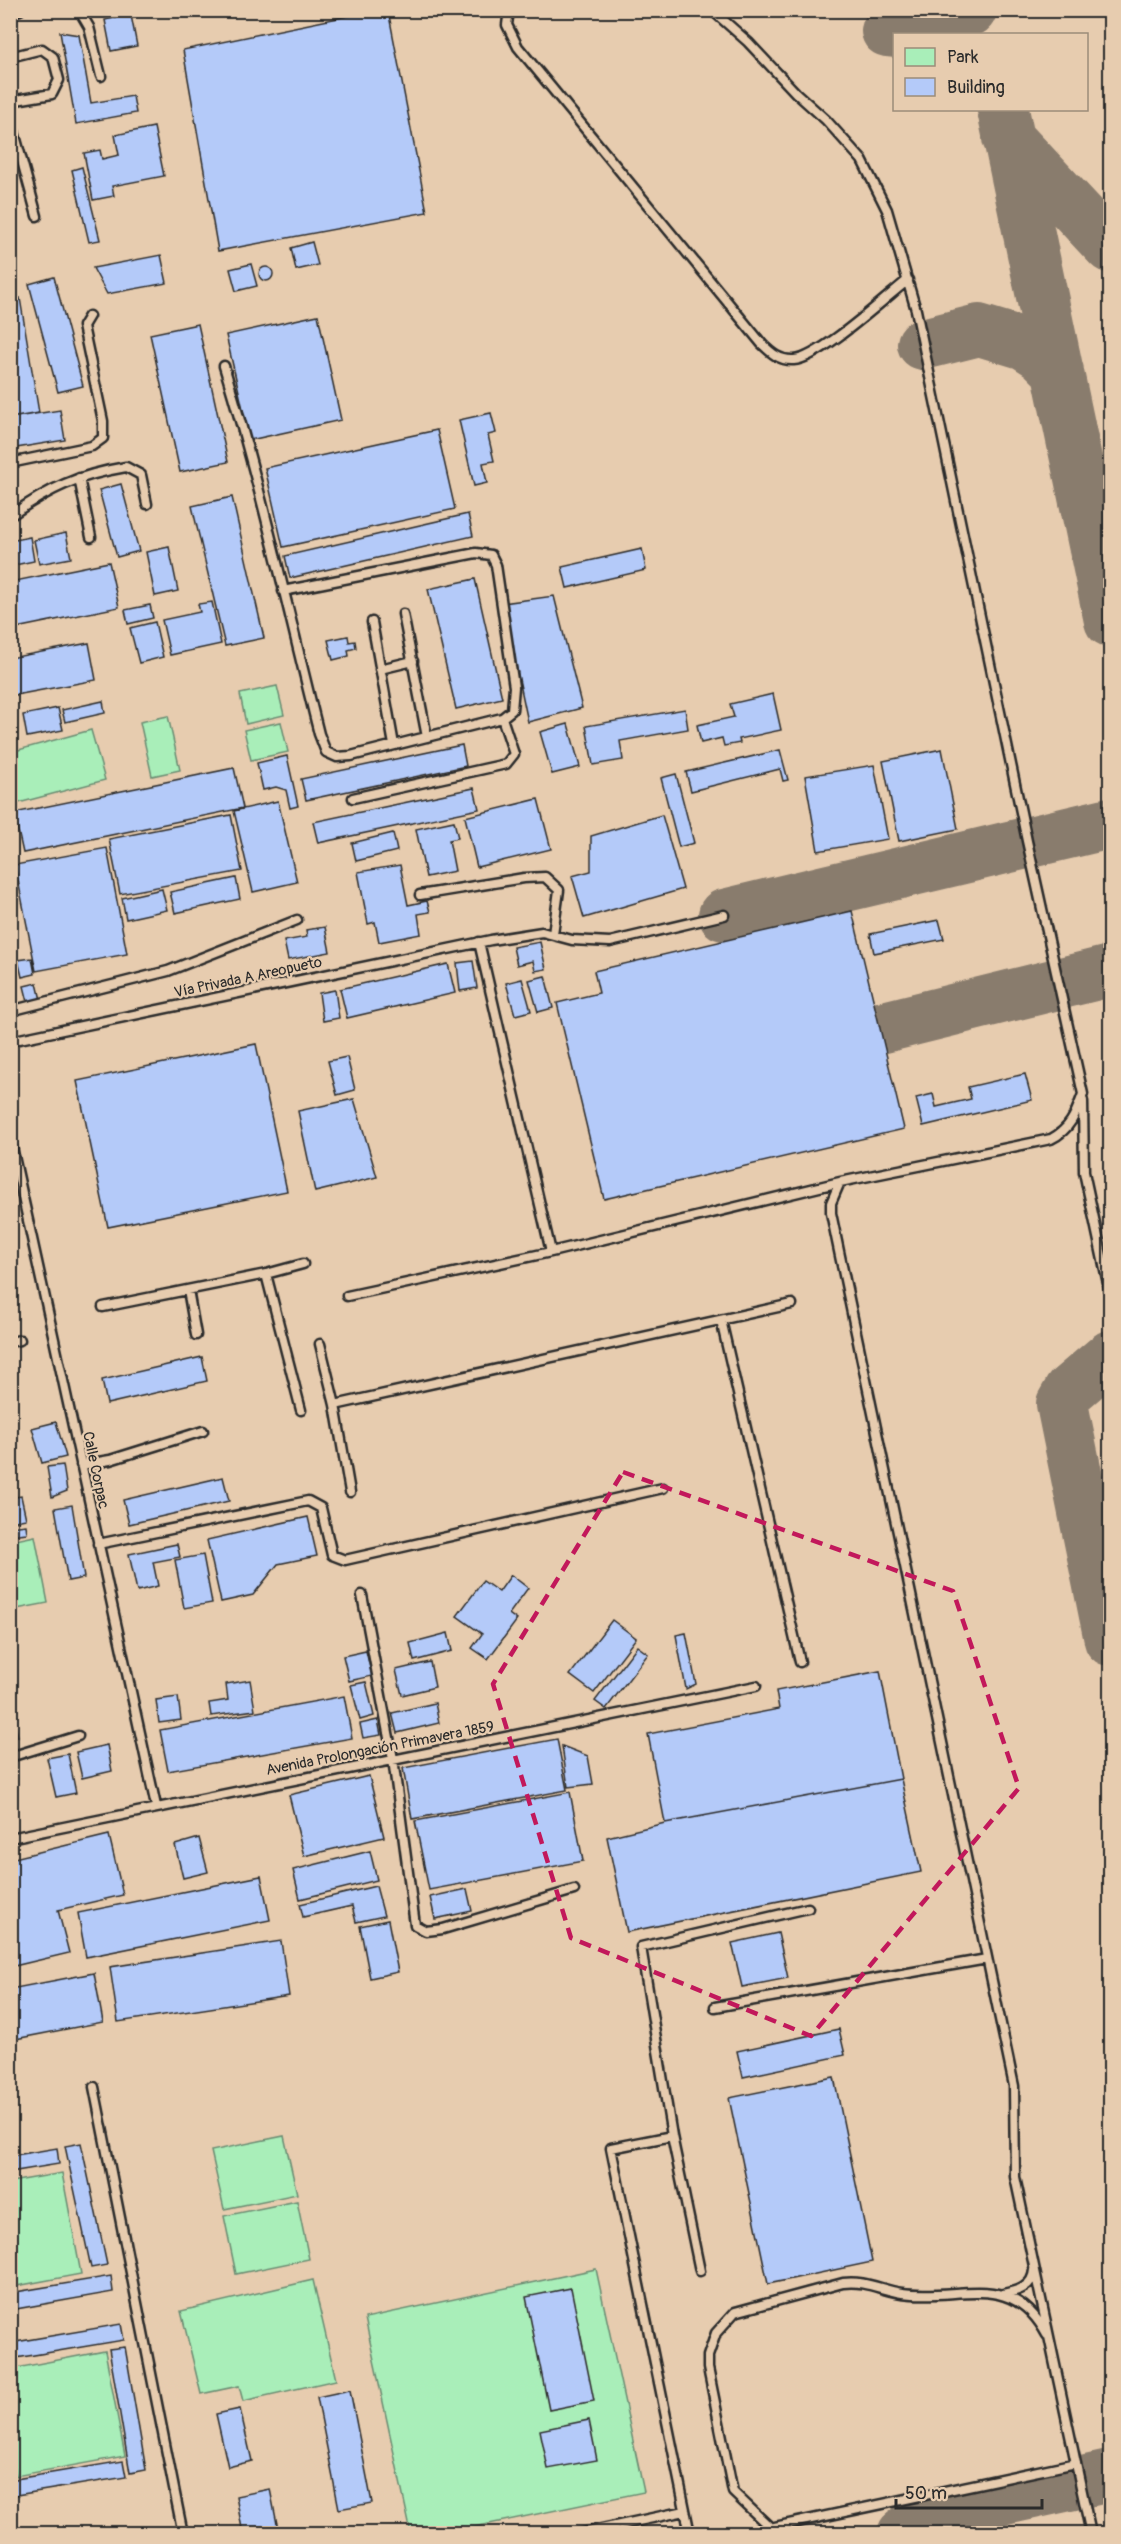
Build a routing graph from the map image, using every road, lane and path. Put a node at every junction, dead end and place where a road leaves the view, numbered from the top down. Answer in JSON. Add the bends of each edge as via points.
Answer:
{"nodes":[{"id":1,"x":20,"y":10,"type":"edge"},
{"id":2,"x":79,"y":10,"type":"edge"},
{"id":3,"x":509,"y":10,"type":"edge"},
{"id":4,"x":712,"y":10,"type":"edge"},
{"id":5,"x":10,"y":13,"type":"edge"},
{"id":6,"x":10,"y":57,"type":"edge"},
{"id":7,"x":101,"y":76,"type":"dead end"},
{"id":8,"x":10,"y":101,"type":"edge"},
{"id":9,"x":10,"y":117,"type":"edge"},
{"id":10,"x":37,"y":216,"type":"dead end"},
{"id":11,"x":908,"y":280,"type":"junction"},
{"id":12,"x":89,"y":316,"type":"dead end"},
{"id":13,"x":224,"y":366,"type":"dead end"},
{"id":14,"x":10,"y":463,"type":"edge"},
{"id":15,"x":79,"y":478,"type":"junction"},
{"id":16,"x":147,"y":504,"type":"dead end"},
{"id":17,"x":10,"y":516,"type":"edge"},
{"id":18,"x":90,"y":537,"type":"dead end"},
{"id":19,"x":283,"y":591,"type":"junction"},
{"id":20,"x":403,"y":614,"type":"dead end"},
{"id":21,"x":372,"y":622,"type":"dead end"},
{"id":22,"x":413,"y":661,"type":"junction"},
{"id":23,"x":380,"y":669,"type":"junction"},
{"id":24,"x":502,"y":718,"type":"junction"},
{"id":25,"x":427,"y":737,"type":"junction"},
{"id":26,"x":394,"y":745,"type":"junction"},
{"id":27,"x":353,"y":798,"type":"dead end"},
{"id":28,"x":420,"y":895,"type":"dead end"},
{"id":29,"x":724,"y":915,"type":"dead end"},
{"id":30,"x":297,"y":920,"type":"dead end"},
{"id":31,"x":553,"y":934,"type":"junction"},
{"id":32,"x":479,"y":942,"type":"junction"},
{"id":33,"x":10,"y":1011,"type":"edge"},
{"id":34,"x":10,"y":1041,"type":"edge"},
{"id":35,"x":1083,"y":1094,"type":"junction"},
{"id":36,"x":10,"y":1138,"type":"edge"},
{"id":37,"x":840,"y":1182,"type":"junction"},
{"id":38,"x":551,"y":1252,"type":"junction"},
{"id":39,"x":303,"y":1264,"type":"dead end"},
{"id":40,"x":266,"y":1274,"type":"junction"},
{"id":41,"x":188,"y":1290,"type":"junction"},
{"id":42,"x":1110,"y":1293,"type":"edge"},
{"id":43,"x":347,"y":1296,"type":"dead end"},
{"id":44,"x":792,"y":1304,"type":"dead end"},
{"id":45,"x":103,"y":1307,"type":"dead end"},
{"id":46,"x":721,"y":1320,"type":"junction"},
{"id":47,"x":196,"y":1335,"type":"dead end"},
{"id":48,"x":20,"y":1340,"type":"dead end"},
{"id":49,"x":10,"y":1342,"type":"edge"},
{"id":50,"x":320,"y":1344,"type":"dead end"},
{"id":51,"x":335,"y":1405,"type":"junction"},
{"id":52,"x":301,"y":1410,"type":"dead end"},
{"id":53,"x":203,"y":1431,"type":"dead end"},
{"id":54,"x":81,"y":1466,"type":"junction"},
{"id":55,"x":663,"y":1488,"type":"dead end"},
{"id":56,"x":350,"y":1492,"type":"dead end"},
{"id":57,"x":98,"y":1544,"type":"junction"},
{"id":58,"x":362,"y":1595,"type":"dead end"},
{"id":59,"x":800,"y":1662,"type":"dead end"},
{"id":60,"x":756,"y":1686,"type":"dead end"},
{"id":61,"x":78,"y":1736,"type":"dead end"},
{"id":62,"x":10,"y":1757,"type":"edge"},
{"id":63,"x":393,"y":1759,"type":"junction"},
{"id":64,"x":156,"y":1806,"type":"junction"},
{"id":65,"x":10,"y":1838,"type":"edge"},
{"id":66,"x":574,"y":1890,"type":"dead end"},
{"id":67,"x":808,"y":1908,"type":"dead end"},
{"id":68,"x":987,"y":1959,"type":"junction"},
{"id":69,"x":715,"y":2007,"type":"dead end"},
{"id":70,"x":94,"y":2087,"type":"dead end"},
{"id":71,"x":672,"y":2136,"type":"junction"},
{"id":72,"x":1034,"y":2263,"type":"junction"},
{"id":73,"x":700,"y":2271,"type":"dead end"},
{"id":74,"x":1001,"y":2295,"type":"junction"},
{"id":75,"x":1053,"y":2346,"type":"junction"},
{"id":76,"x":1076,"y":2463,"type":"junction"},
{"id":77,"x":686,"y":2511,"type":"junction"},
{"id":78,"x":774,"y":2530,"type":"edge"},
{"id":79,"x":183,"y":2534,"type":"edge"},
{"id":80,"x":578,"y":2534,"type":"edge"},
{"id":81,"x":690,"y":2534,"type":"edge"},
{"id":82,"x":741,"y":2534,"type":"edge"},
{"id":83,"x":1091,"y":2534,"type":"edge"}],
"edges":[{"from":1,"to":5,"type":"lane"},
{"from":2,"to":7,"type":"lane","via":[[89,27]]},
{"from":3,"to":11,"type":"lane","via":[[507,25],[518,47],[762,344],[778,358],[795,361],[816,352]]},
{"from":4,"to":11,"type":"lane","via":[[862,160],[887,210]]},
{"from":6,"to":8,"type":"lane","via":[[42,49],[53,57],[59,80],[52,93]]},
{"from":9,"to":10,"type":"lane"},
{"from":11,"to":35,"type":"lane"},
{"from":12,"to":14,"type":"lane","via":[[82,326],[103,421],[103,438],[92,446]]},
{"from":13,"to":19,"type":"lane","via":[[279,561]]},
{"from":15,"to":16,"type":"lane","via":[[126,467],[141,475]]},
{"from":15,"to":17,"type":"lane","via":[[45,492]]},
{"from":15,"to":18,"type":"lane"},
{"from":19,"to":24,"type":"lane","via":[[476,553],[491,555],[496,565],[514,687],[512,710]]},
{"from":19,"to":26,"type":"lane","via":[[326,752],[337,757]]},
{"from":20,"to":22,"type":"lane"},
{"from":21,"to":23,"type":"lane"},
{"from":22,"to":23,"type":"lane"},
{"from":22,"to":25,"type":"lane"},
{"from":23,"to":26,"type":"lane"},
{"from":24,"to":25,"type":"lane"},
{"from":24,"to":27,"type":"lane","via":[[514,754],[506,764]]},
{"from":25,"to":26,"type":"lane"},
{"from":28,"to":31,"type":"lane","via":[[545,877],[559,890]]},
{"from":29,"to":31,"type":"lane","name":"Vía Privada A Areopueto","via":[[610,942],[572,940]]},
{"from":30,"to":33,"type":"lane","via":[[168,971]]},
{"from":31,"to":32,"type":"lane","name":"Vía Privada A Areopueto","via":[[532,933]]},
{"from":32,"to":34,"type":"lane","name":"Vía Privada A Areopueto"},
{"from":32,"to":38,"type":"lane"},
{"from":35,"to":37,"type":"lane","via":[[1074,1119],[1051,1139]]},
{"from":35,"to":42,"type":"lane","via":[[1084,1172]]},
{"from":36,"to":54,"type":"lane","name":"Calle Corpac"},
{"from":37,"to":38,"type":"lane"},
{"from":37,"to":68,"type":"lane","via":[[831,1213]]},
{"from":38,"to":43,"type":"lane"},
{"from":39,"to":40,"type":"lane"},
{"from":40,"to":41,"type":"lane"},
{"from":40,"to":52,"type":"lane"},
{"from":41,"to":45,"type":"lane"},
{"from":41,"to":47,"type":"lane"},
{"from":44,"to":46,"type":"lane"},
{"from":46,"to":51,"type":"lane"},
{"from":46,"to":59,"type":"lane"},
{"from":48,"to":49,"type":"lane"},
{"from":50,"to":51,"type":"lane"},
{"from":51,"to":56,"type":"lane"},
{"from":53,"to":54,"type":"lane"},
{"from":54,"to":57,"type":"lane","name":"Calle Corpac"},
{"from":55,"to":57,"type":"lane","via":[[345,1560],[332,1555],[321,1508],[308,1500]]},
{"from":57,"to":64,"type":"lane","name":"Calle Corpac"},
{"from":58,"to":63,"type":"lane"},
{"from":60,"to":63,"type":"lane","name":"Avenida Prolongación Primavera 1859"},
{"from":61,"to":62,"type":"lane"},
{"from":63,"to":64,"type":"lane","name":"Avenida Prolongación Primavera 1859"},
{"from":63,"to":66,"type":"lane","via":[[415,1924],[426,1931],[442,1929]]},
{"from":64,"to":65,"type":"lane","name":"Avenida Prolongación Primavera 1859"},
{"from":67,"to":71,"type":"lane","via":[[641,1947]]},
{"from":68,"to":69,"type":"lane"},
{"from":68,"to":72,"type":"lane","via":[[1014,2086],[1015,2177]]},
{"from":70,"to":79,"type":"lane"},
{"from":71,"to":73,"type":"lane"},
{"from":71,"to":77,"type":"lane","via":[[611,2148]]},
{"from":72,"to":74,"type":"lane","via":[[1034,2275],[1028,2285]]},
{"from":72,"to":75,"type":"lane"},
{"from":74,"to":75,"type":"lane","via":[[1032,2312]]},
{"from":74,"to":78,"type":"lane","via":[[902,2293],[853,2282],[735,2312],[724,2322],[710,2346],[708,2368],[733,2492]]},
{"from":75,"to":76,"type":"lane"},
{"from":76,"to":78,"type":"lane"},
{"from":76,"to":83,"type":"lane"},
{"from":77,"to":80,"type":"lane"},
{"from":77,"to":81,"type":"lane"},
{"from":78,"to":82,"type":"lane"}]}
